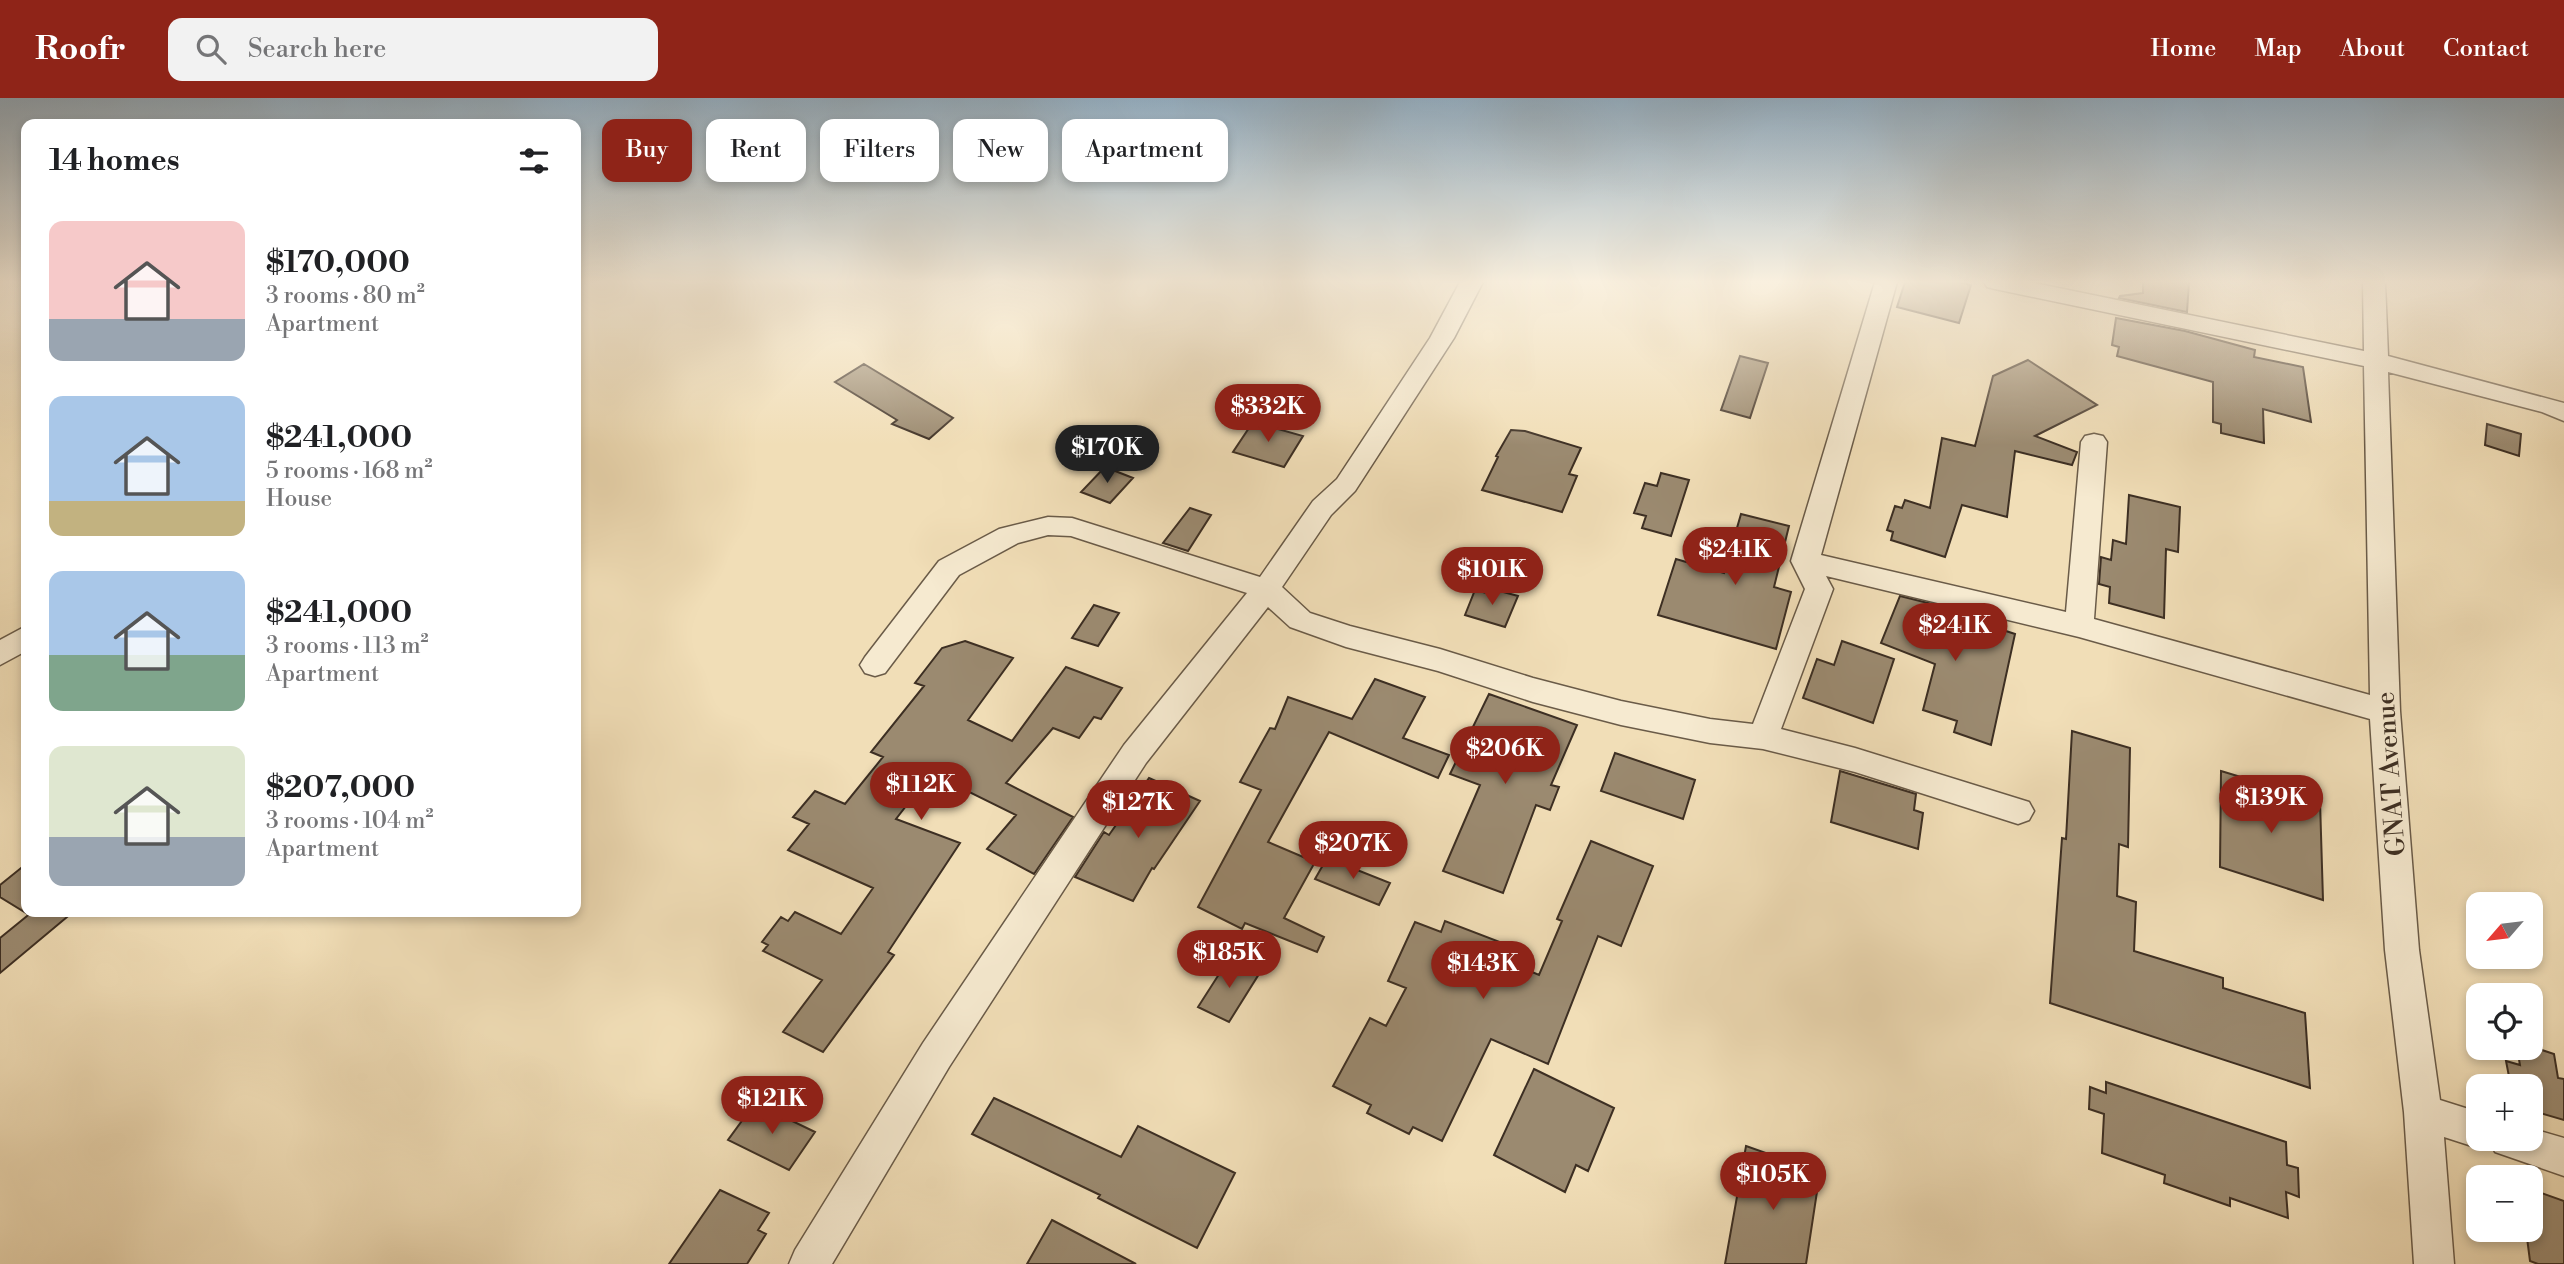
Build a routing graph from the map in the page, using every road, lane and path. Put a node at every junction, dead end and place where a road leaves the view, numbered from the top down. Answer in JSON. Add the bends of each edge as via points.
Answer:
{"nodes":[{"id":1,"x":1443,"y":336,"type":"edge"},
{"id":2,"x":1870,"y":336,"type":"edge"},
{"id":3,"x":2258,"y":336,"type":"edge"},
{"id":4,"x":2376,"y":336,"type":"edge"},
{"id":5,"x":2377,"y":361,"type":"junction"},
{"id":6,"x":2564,"y":413,"type":"edge"},
{"id":7,"x":2094,"y":442,"type":"dead end"},
{"id":8,"x":1805,"y":561,"type":"junction"},
{"id":9,"x":1266,"y":589,"type":"junction"},
{"id":10,"x":2079,"y":626,"type":"junction"},
{"id":11,"x":21,"y":640,"type":"edge"},
{"id":12,"x":0,"y":654,"type":"edge"},
{"id":13,"x":875,"y":665,"type":"dead end"},
{"id":14,"x":2385,"y":712,"type":"junction"},
{"id":15,"x":1763,"y":737,"type":"junction"},
{"id":16,"x":2018,"y":811,"type":"dead end"},
{"id":17,"x":2423,"y":1112,"type":"junction"},
{"id":18,"x":2466,"y":1126,"type":"edge"},
{"id":19,"x":2543,"y":1150,"type":"edge"},
{"id":20,"x":2564,"y":1157,"type":"edge"},
{"id":21,"x":809,"y":1264,"type":"edge"},
{"id":22,"x":2434,"y":1264,"type":"edge"}],
"edges":[{"from":1,"to":9,"type":"street","via":[[1346,485],[1322,508]]},
{"from":2,"to":8,"type":"street"},
{"from":3,"to":5,"type":"street"},
{"from":4,"to":5,"type":"street","name":"GNAT Avenue"},
{"from":5,"to":6,"type":"street","via":[[2551,405]]},
{"from":5,"to":14,"type":"street","name":"GNAT Avenue"},
{"from":7,"to":10,"type":"street"},
{"from":8,"to":10,"type":"street"},
{"from":8,"to":15,"type":"street","via":[[1819,589]]},
{"from":9,"to":13,"type":"street","via":[[1072,527],[1048,526],[1009,536],[949,568]]},
{"from":9,"to":15,"type":"street","via":[[1300,620],[1346,636],[1621,713]]},
{"from":9,"to":21,"type":"street","via":[[1135,754],[936,1055]]},
{"from":10,"to":14,"type":"street"},
{"from":11,"to":12,"type":"street"},
{"from":14,"to":17,"type":"street","name":"GNAT Avenue","via":[[2402,950]]},
{"from":15,"to":16,"type":"street","via":[[1855,760]]},
{"from":17,"to":18,"type":"street"},
{"from":17,"to":22,"type":"street","name":"GNAT Avenue"},
{"from":19,"to":20,"type":"street"}]}
